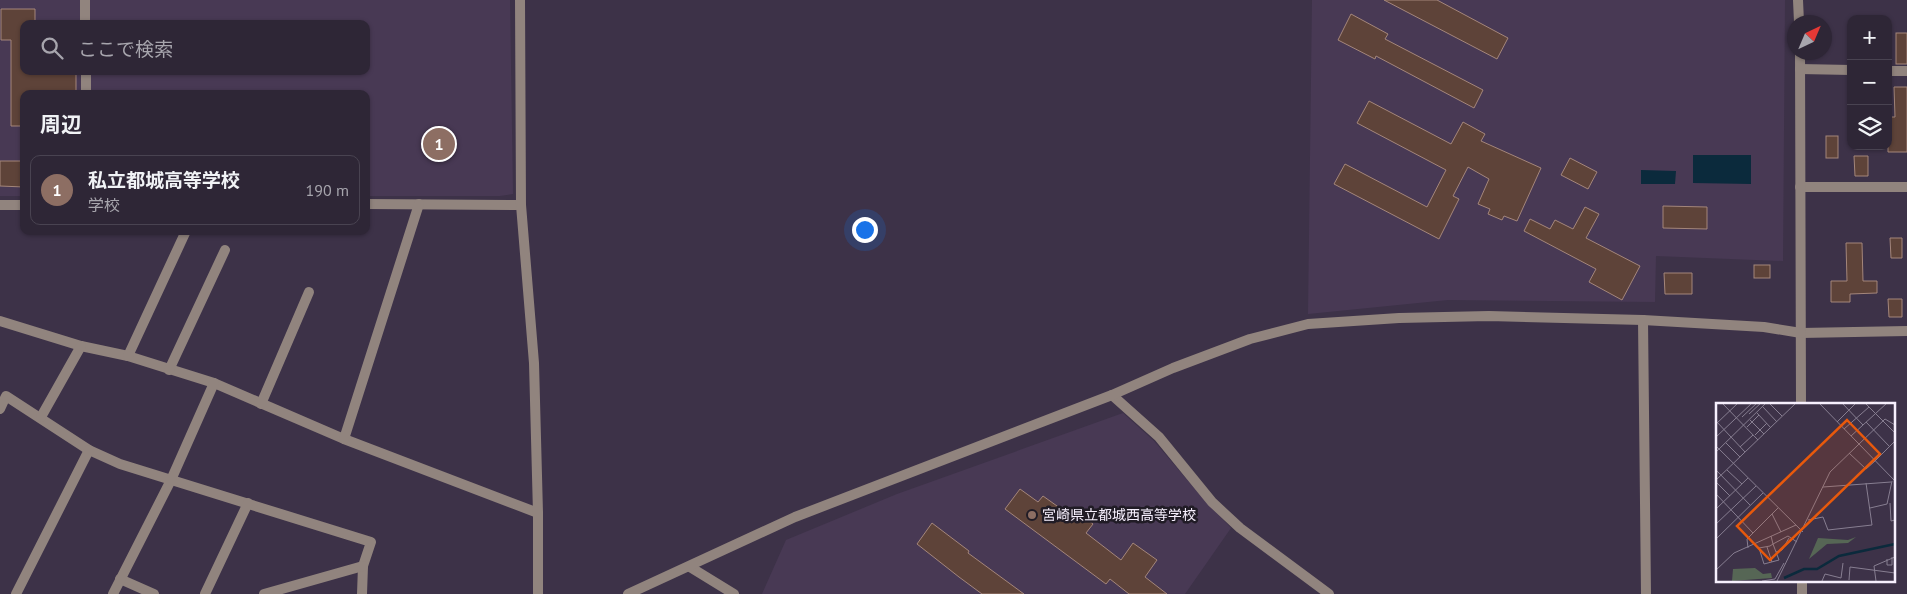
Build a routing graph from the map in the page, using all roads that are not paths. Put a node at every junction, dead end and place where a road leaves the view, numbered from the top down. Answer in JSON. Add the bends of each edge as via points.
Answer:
{"nodes":[{"id":1,"x":85,"y":0,"type":"edge"},
{"id":2,"x":520,"y":0,"type":"edge"},
{"id":3,"x":1798,"y":0,"type":"edge"},
{"id":4,"x":1799,"y":15,"type":"edge"},
{"id":5,"x":85,"y":20,"type":"edge"},
{"id":6,"x":1800,"y":60,"type":"edge"},
{"id":7,"x":1800,"y":69,"type":"junction"},
{"id":8,"x":1847,"y":70,"type":"edge"},
{"id":9,"x":1892,"y":71,"type":"edge"},
{"id":10,"x":1907,"y":71,"type":"edge"},
{"id":11,"x":86,"y":75,"type":"edge"},
{"id":12,"x":86,"y":90,"type":"edge"},
{"id":13,"x":1800,"y":187,"type":"junction"},
{"id":14,"x":1907,"y":187,"type":"edge"},
{"id":15,"x":370,"y":204,"type":"edge"},
{"id":16,"x":418,"y":204,"type":"junction"},
{"id":17,"x":0,"y":205,"type":"edge"},
{"id":18,"x":20,"y":205,"type":"edge"},
{"id":19,"x":521,"y":205,"type":"junction"},
{"id":20,"x":184,"y":235,"type":"edge"},
{"id":21,"x":225,"y":250,"type":"dead end"},
{"id":22,"x":309,"y":292,"type":"dead end"},
{"id":23,"x":1643,"y":320,"type":"junction"},
{"id":24,"x":0,"y":321,"type":"edge"},
{"id":25,"x":1907,"y":331,"type":"edge"},
{"id":26,"x":1801,"y":333,"type":"junction"},
{"id":27,"x":81,"y":346,"type":"junction"},
{"id":28,"x":128,"y":356,"type":"junction"},
{"id":29,"x":169,"y":370,"type":"junction"},
{"id":30,"x":214,"y":383,"type":"junction"},
{"id":31,"x":1112,"y":395,"type":"junction"},
{"id":32,"x":1801,"y":403,"type":"edge"},
{"id":33,"x":261,"y":404,"type":"junction"},
{"id":34,"x":0,"y":409,"type":"edge"},
{"id":35,"x":41,"y":417,"type":"junction"},
{"id":36,"x":344,"y":439,"type":"junction"},
{"id":37,"x":89,"y":450,"type":"junction"},
{"id":38,"x":171,"y":480,"type":"junction"},
{"id":39,"x":248,"y":504,"type":"junction"},
{"id":40,"x":538,"y":514,"type":"junction"},
{"id":41,"x":363,"y":566,"type":"junction"},
{"id":42,"x":690,"y":567,"type":"junction"},
{"id":43,"x":120,"y":579,"type":"junction"},
{"id":44,"x":16,"y":594,"type":"edge"},
{"id":45,"x":113,"y":594,"type":"edge"},
{"id":46,"x":154,"y":594,"type":"edge"},
{"id":47,"x":205,"y":594,"type":"edge"},
{"id":48,"x":264,"y":594,"type":"edge"},
{"id":49,"x":362,"y":594,"type":"edge"},
{"id":50,"x":538,"y":594,"type":"edge"},
{"id":51,"x":628,"y":594,"type":"edge"},
{"id":52,"x":734,"y":594,"type":"edge"},
{"id":53,"x":1329,"y":594,"type":"edge"},
{"id":54,"x":1646,"y":594,"type":"edge"}],
"edges":[{"from":1,"to":5,"type":"street"},
{"from":2,"to":19,"type":"street"},
{"from":3,"to":4,"type":"street"},
{"from":6,"to":7,"type":"street"},
{"from":7,"to":8,"type":"street"},
{"from":7,"to":13,"type":"street"},
{"from":9,"to":10,"type":"street"},
{"from":11,"to":12,"type":"street"},
{"from":13,"to":14,"type":"street"},
{"from":13,"to":26,"type":"street"},
{"from":15,"to":16,"type":"street"},
{"from":16,"to":19,"type":"street"},
{"from":16,"to":36,"type":"street"},
{"from":17,"to":18,"type":"street"},
{"from":19,"to":40,"type":"street","via":[[534,363]]},
{"from":20,"to":28,"type":"street"},
{"from":21,"to":29,"type":"street"},
{"from":22,"to":33,"type":"street"},
{"from":23,"to":26,"type":"street","via":[[1764,327]]},
{"from":23,"to":31,"type":"street","via":[[1480,316],[1308,324],[1250,339]]},
{"from":23,"to":54,"type":"street"},
{"from":24,"to":27,"type":"street"},
{"from":25,"to":26,"type":"street"},
{"from":26,"to":32,"type":"street"},
{"from":27,"to":28,"type":"street"},
{"from":27,"to":35,"type":"street"},
{"from":28,"to":29,"type":"street"},
{"from":29,"to":30,"type":"street"},
{"from":30,"to":33,"type":"street"},
{"from":30,"to":38,"type":"street"},
{"from":31,"to":42,"type":"street","via":[[795,517]]},
{"from":31,"to":53,"type":"street","via":[[1159,437],[1212,502],[1240,528]]},
{"from":33,"to":36,"type":"street"},
{"from":34,"to":35,"type":"street","via":[[6,396]]},
{"from":35,"to":37,"type":"street"},
{"from":36,"to":40,"type":"street"},
{"from":37,"to":38,"type":"street"},
{"from":37,"to":44,"type":"street"},
{"from":38,"to":39,"type":"street"},
{"from":38,"to":43,"type":"street"},
{"from":39,"to":41,"type":"street","via":[[371,542]]},
{"from":39,"to":47,"type":"street"},
{"from":40,"to":50,"type":"street"},
{"from":41,"to":48,"type":"street"},
{"from":41,"to":49,"type":"street"},
{"from":42,"to":51,"type":"street"},
{"from":42,"to":52,"type":"street"},
{"from":43,"to":45,"type":"street"},
{"from":43,"to":46,"type":"street"}]}
